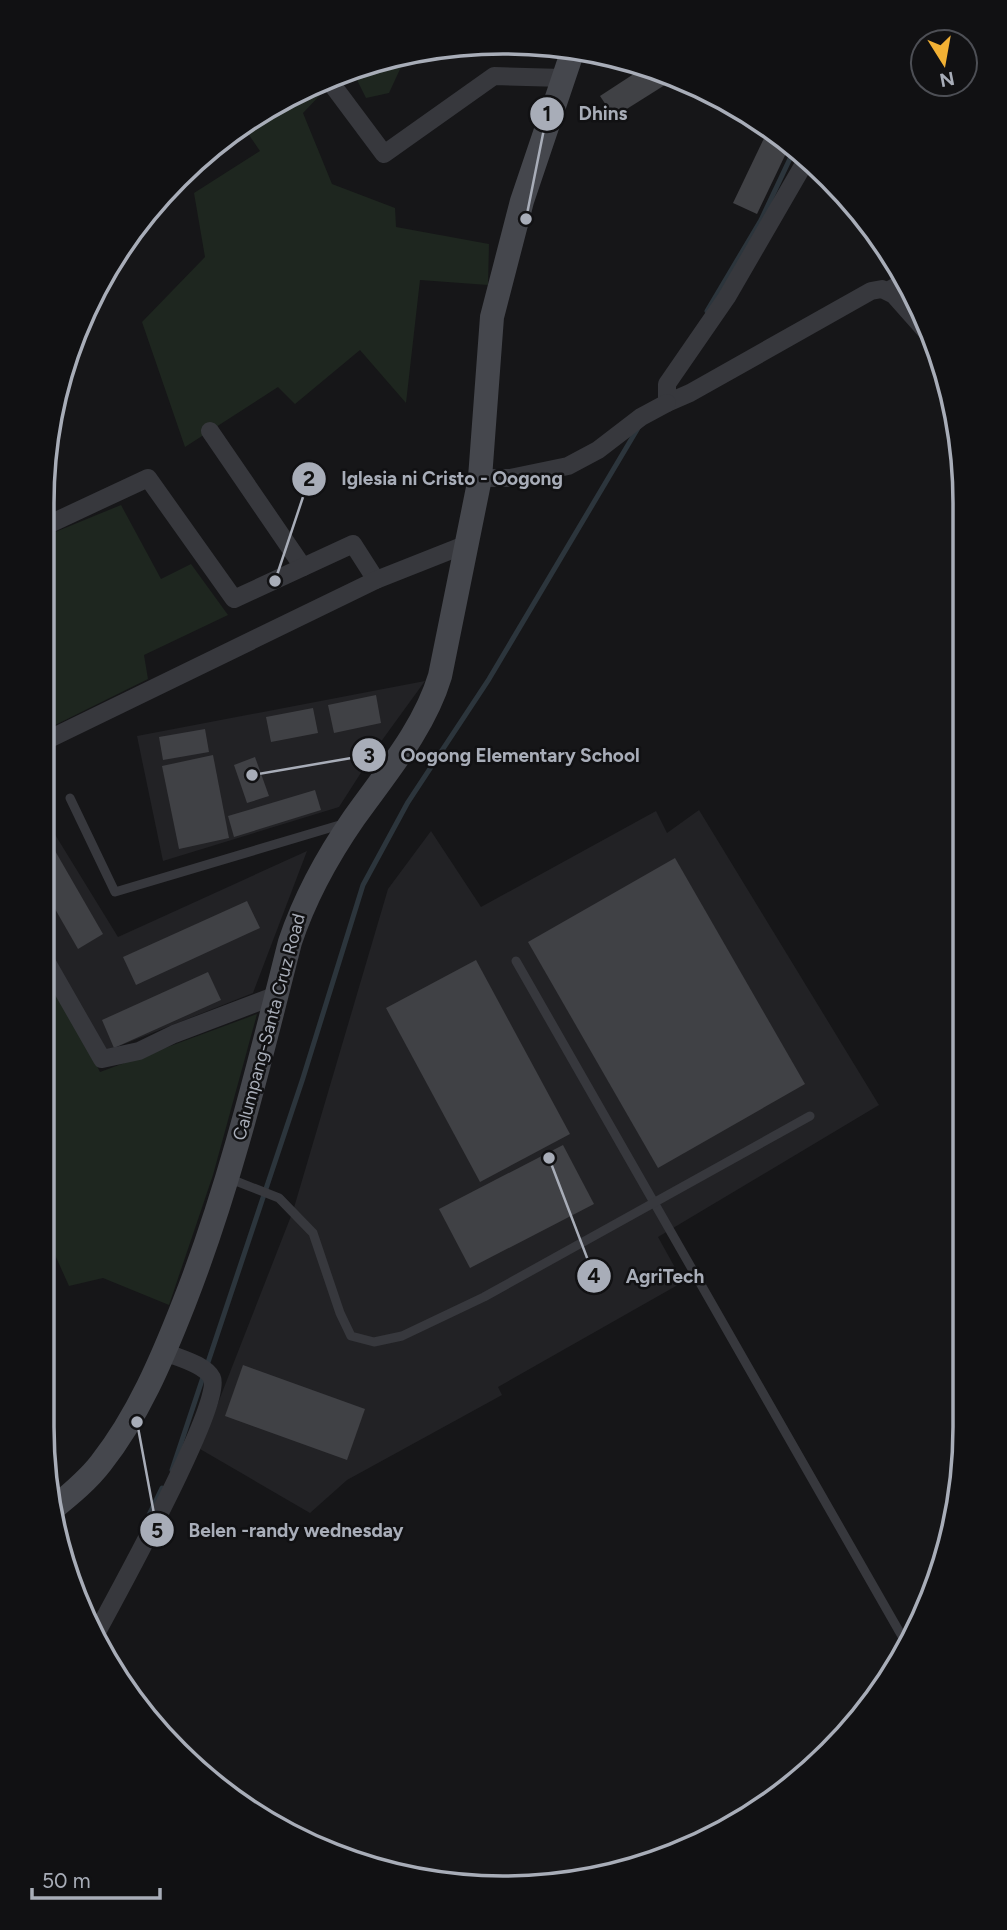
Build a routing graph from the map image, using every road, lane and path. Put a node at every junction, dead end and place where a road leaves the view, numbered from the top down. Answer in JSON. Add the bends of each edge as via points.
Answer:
{"nodes":[{"id":1,"x":570,"y":59,"type":"edge"},
{"id":2,"x":563,"y":78,"type":"junction"},
{"id":3,"x":334,"y":87,"type":"edge"},
{"id":4,"x":802,"y":168,"type":"edge"},
{"id":5,"x":895,"y":282,"type":"edge"},
{"id":6,"x":883,"y":289,"type":"junction"},
{"id":7,"x":910,"y":313,"type":"edge"},
{"id":8,"x":664,"y":405,"type":"junction"},
{"id":9,"x":210,"y":431,"type":"dead end"},
{"id":10,"x":480,"y":478,"type":"junction"},
{"id":11,"x":54,"y":522,"type":"edge"},
{"id":12,"x":467,"y":544,"type":"junction"},
{"id":13,"x":303,"y":567,"type":"junction"},
{"id":14,"x":376,"y":580,"type":"junction"},
{"id":15,"x":54,"y":737,"type":"edge"},
{"id":16,"x":70,"y":798,"type":"dead end"},
{"id":17,"x":352,"y":821,"type":"junction"},
{"id":18,"x":516,"y":961,"type":"dead end"},
{"id":19,"x":54,"y":974,"type":"edge"},
{"id":20,"x":277,"y":995,"type":"junction"},
{"id":21,"x":810,"y":1116,"type":"dead end"},
{"id":22,"x":228,"y":1178,"type":"junction"},
{"id":23,"x":653,"y":1203,"type":"junction"},
{"id":24,"x":165,"y":1352,"type":"junction"},
{"id":25,"x":61,"y":1502,"type":"edge"},
{"id":26,"x":101,"y":1625,"type":"edge"},
{"id":27,"x":901,"y":1635,"type":"edge"}],
"edges":[{"from":1,"to":2,"type":"main road","name":"Calumpang-Santa Cruz Road"},
{"from":2,"to":3,"type":"street","via":[[494,76],[384,154]]},
{"from":2,"to":10,"type":"main road","name":"Calumpang-Santa Cruz Road","via":[[522,201],[492,317]]},
{"from":4,"to":8,"type":"street","via":[[727,297],[667,384]]},
{"from":5,"to":6,"type":"lane"},
{"from":6,"to":7,"type":"street"},
{"from":6,"to":8,"type":"street","via":[[871,291]]},
{"from":8,"to":10,"type":"street","via":[[568,466],[510,478]]},
{"from":9,"to":13,"type":"street"},
{"from":10,"to":12,"type":"main road","name":"Calumpang-Santa Cruz Road"},
{"from":11,"to":13,"type":"street","via":[[148,478],[234,599]]},
{"from":12,"to":14,"type":"street"},
{"from":12,"to":17,"type":"main road","name":"Calumpang-Santa Cruz Road","via":[[433,699],[410,740]]},
{"from":13,"to":14,"type":"street","via":[[353,544]]},
{"from":14,"to":15,"type":"street"},
{"from":16,"to":17,"type":"lane","via":[[115,892]]},
{"from":17,"to":20,"type":"main road","name":"Calumpang-Santa Cruz Road","via":[[302,906]]},
{"from":18,"to":23,"type":"lane"},
{"from":19,"to":20,"type":"street","via":[[102,1059],[139,1051]]},
{"from":20,"to":22,"type":"main road","name":"Calumpang-Santa Cruz Road"},
{"from":21,"to":23,"type":"lane"},
{"from":22,"to":23,"type":"lane","via":[[271,1194],[313,1233],[351,1336],[374,1342],[402,1336],[484,1297]]},
{"from":22,"to":24,"type":"main road","name":"Calumpang-Santa Cruz Road"},
{"from":23,"to":27,"type":"lane"},
{"from":24,"to":25,"type":"main road","name":"Calumpang-Santa Cruz Road","via":[[122,1434],[100,1465]]},
{"from":24,"to":26,"type":"street","via":[[207,1373],[213,1387],[162,1511]]}]}
